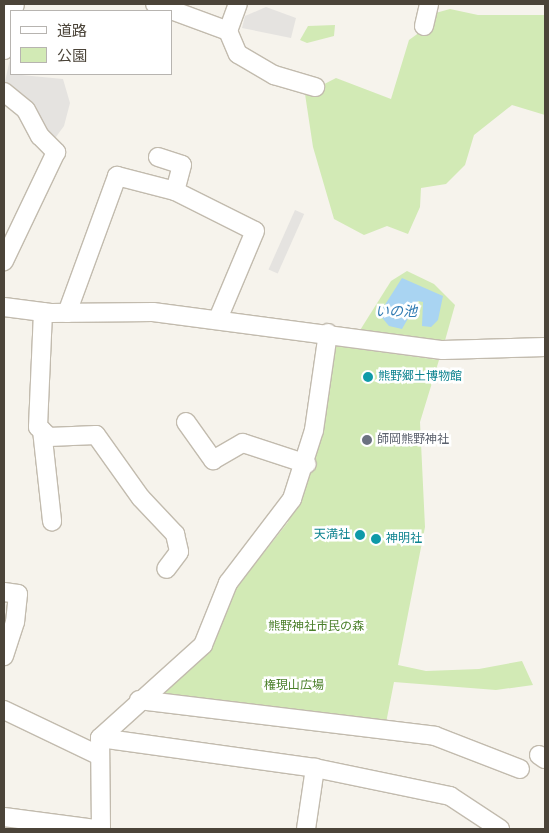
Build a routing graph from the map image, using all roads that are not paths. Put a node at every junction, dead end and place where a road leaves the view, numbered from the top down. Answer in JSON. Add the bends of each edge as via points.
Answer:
{"nodes":[{"id":1,"x":155,"y":4,"type":"edge"},
{"id":2,"x":238,"y":4,"type":"edge"},
{"id":3,"x":429,"y":4,"type":"edge"},
{"id":4,"x":171,"y":10,"type":"edge"},
{"id":5,"x":172,"y":10,"type":"edge"},
{"id":6,"x":10,"y":23,"type":"edge"},
{"id":7,"x":424,"y":26,"type":"dead end"},
{"id":8,"x":228,"y":31,"type":"junction"},
{"id":9,"x":4,"y":50,"type":"edge"},
{"id":10,"x":315,"y":87,"type":"dead end"},
{"id":11,"x":4,"y":92,"type":"edge"},
{"id":12,"x":158,"y":157,"type":"dead end"},
{"id":13,"x":175,"y":191,"type":"junction"},
{"id":14,"x":4,"y":261,"type":"edge"},
{"id":15,"x":4,"y":307,"type":"edge"},
{"id":16,"x":43,"y":312,"type":"junction"},
{"id":17,"x":67,"y":313,"type":"junction"},
{"id":18,"x":218,"y":319,"type":"junction"},
{"id":19,"x":328,"y":333,"type":"junction"},
{"id":20,"x":545,"y":346,"type":"edge"},
{"id":21,"x":186,"y":422,"type":"dead end"},
{"id":22,"x":42,"y":430,"type":"junction"},
{"id":23,"x":307,"y":464,"type":"junction"},
{"id":24,"x":52,"y":520,"type":"dead end"},
{"id":25,"x":166,"y":569,"type":"dead end"},
{"id":26,"x":4,"y":592,"type":"edge"},
{"id":27,"x":4,"y":656,"type":"edge"},
{"id":28,"x":139,"y":700,"type":"junction"},
{"id":29,"x":4,"y":710,"type":"edge"},
{"id":30,"x":99,"y":747,"type":"junction"},
{"id":31,"x":315,"y":768,"type":"junction"},
{"id":32,"x":520,"y":769,"type":"dead end"},
{"id":33,"x":4,"y":817,"type":"edge"},
{"id":34,"x":95,"y":829,"type":"edge"},
{"id":35,"x":102,"y":829,"type":"edge"},
{"id":36,"x":306,"y":829,"type":"edge"},
{"id":37,"x":500,"y":829,"type":"edge"}],
"edges":[{"from":1,"to":4,"type":"street"},
{"from":2,"to":8,"type":"street"},
{"from":3,"to":7,"type":"street"},
{"from":5,"to":8,"type":"street"},
{"from":6,"to":9,"type":"street"},
{"from":8,"to":10,"type":"street","via":[[238,54],[274,75]]},
{"from":11,"to":14,"type":"street","via":[[26,110],[40,136],[56,152]]},
{"from":12,"to":13,"type":"street","via":[[182,165]]},
{"from":13,"to":17,"type":"street","via":[[117,176]]},
{"from":13,"to":18,"type":"street","via":[[255,231]]},
{"from":15,"to":16,"type":"street"},
{"from":16,"to":17,"type":"street"},
{"from":16,"to":22,"type":"street","via":[[38,426]]},
{"from":17,"to":18,"type":"street","via":[[152,312]]},
{"from":18,"to":19,"type":"street"},
{"from":19,"to":20,"type":"street","via":[[446,350]]},
{"from":19,"to":23,"type":"street"},
{"from":21,"to":23,"type":"street","via":[[213,460],[243,443]]},
{"from":22,"to":24,"type":"street"},
{"from":22,"to":25,"type":"street","via":[[49,436],[96,435],[141,498],[175,534],[179,552]]},
{"from":23,"to":28,"type":"street","via":[[292,499],[228,583],[203,645],[186,665]]},
{"from":26,"to":27,"type":"street","via":[[18,594],[15,622]]},
{"from":28,"to":30,"type":"street"},
{"from":28,"to":32,"type":"street","via":[[435,736]]},
{"from":29,"to":30,"type":"street"},
{"from":30,"to":31,"type":"street"},
{"from":30,"to":35,"type":"street"},
{"from":31,"to":36,"type":"street"},
{"from":31,"to":37,"type":"street","via":[[450,796]]},
{"from":33,"to":34,"type":"street"}]}
